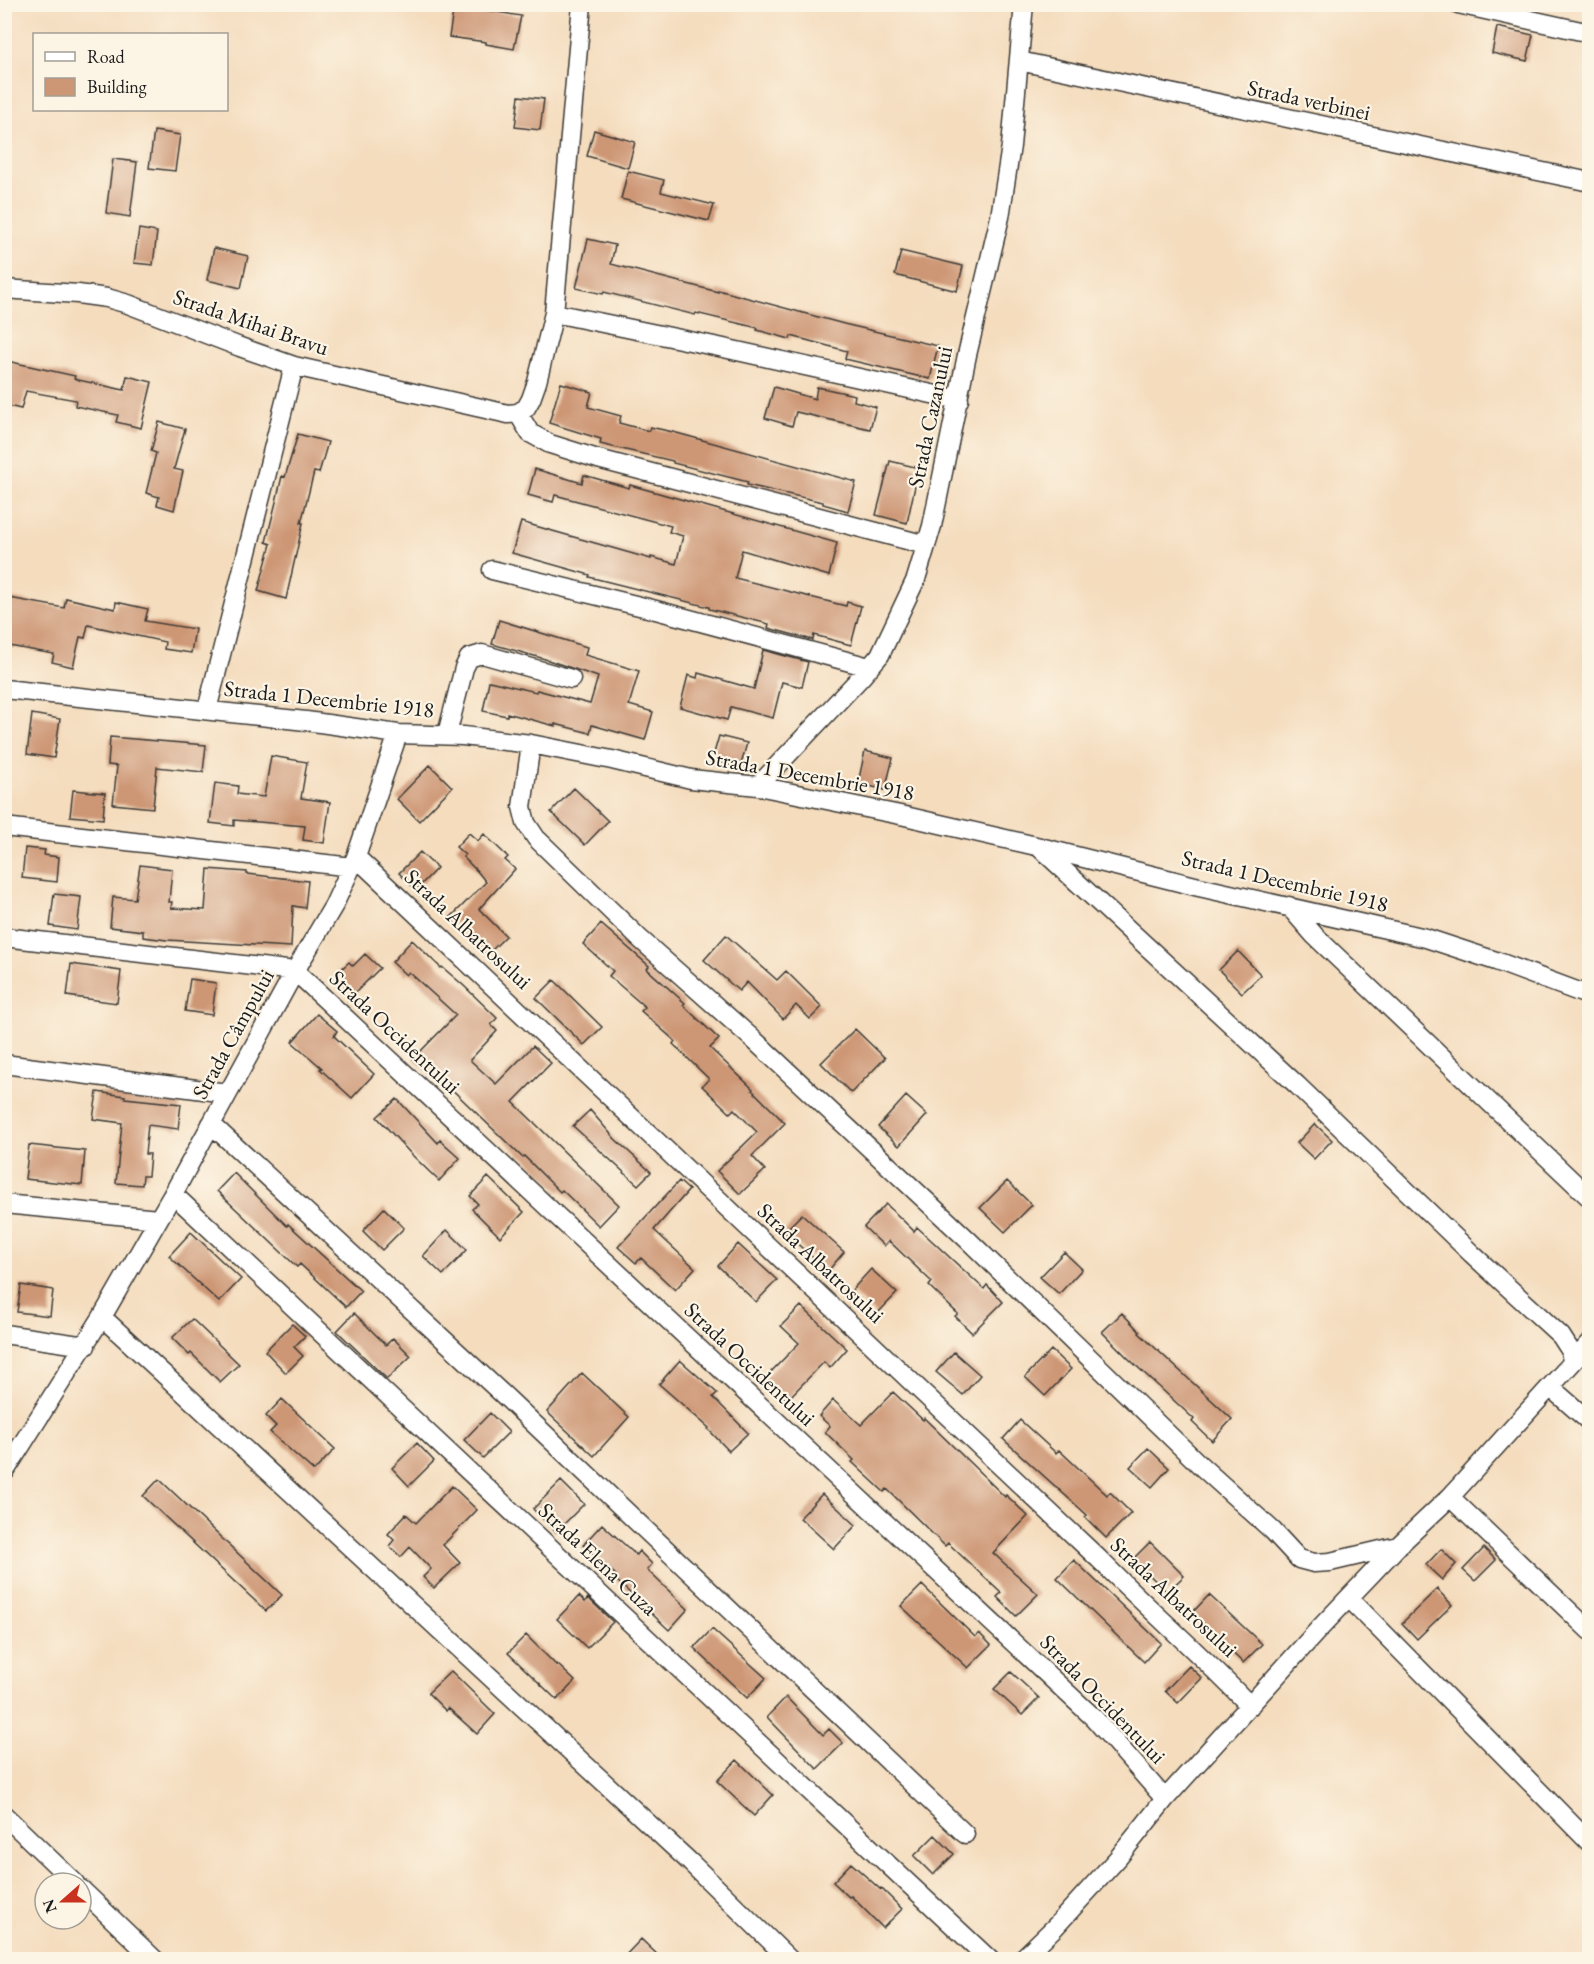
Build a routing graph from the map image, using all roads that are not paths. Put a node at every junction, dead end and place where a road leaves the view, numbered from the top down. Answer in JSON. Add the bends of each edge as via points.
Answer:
{"nodes":[{"id":1,"x":582,"y":4,"type":"edge"},
{"id":2,"x":1024,"y":4,"type":"edge"},
{"id":3,"x":1458,"y":4,"type":"edge"},
{"id":4,"x":1590,"y":33,"type":"edge"},
{"id":5,"x":1019,"y":61,"type":"junction"},
{"id":6,"x":1590,"y":182,"type":"edge"},
{"id":7,"x":4,"y":289,"type":"edge"},
{"id":8,"x":554,"y":313,"type":"junction"},
{"id":9,"x":294,"y":366,"type":"junction"},
{"id":10,"x":959,"y":400,"type":"junction"},
{"id":11,"x":518,"y":413,"type":"junction"},
{"id":12,"x":926,"y":545,"type":"junction"},
{"id":13,"x":492,"y":570,"type":"dead end"},
{"id":14,"x":870,"y":667,"type":"junction"},
{"id":15,"x":571,"y":679,"type":"dead end"},
{"id":16,"x":4,"y":689,"type":"edge"},
{"id":17,"x":207,"y":710,"type":"junction"},
{"id":18,"x":398,"y":734,"type":"junction"},
{"id":19,"x":447,"y":734,"type":"junction"},
{"id":20,"x":531,"y":744,"type":"junction"},
{"id":21,"x":758,"y":786,"type":"junction"},
{"id":22,"x":4,"y":827,"type":"edge"},
{"id":23,"x":1036,"y":846,"type":"junction"},
{"id":24,"x":354,"y":862,"type":"junction"},
{"id":25,"x":1289,"y":906,"type":"junction"},
{"id":26,"x":4,"y":937,"type":"edge"},
{"id":27,"x":295,"y":971,"type":"junction"},
{"id":28,"x":1590,"y":996,"type":"edge"},
{"id":29,"x":4,"y":1064,"type":"edge"},
{"id":30,"x":227,"y":1093,"type":"junction"},
{"id":31,"x":211,"y":1124,"type":"junction"},
{"id":32,"x":173,"y":1194,"type":"junction"},
{"id":33,"x":1590,"y":1198,"type":"edge"},
{"id":34,"x":4,"y":1204,"type":"edge"},
{"id":35,"x":158,"y":1219,"type":"junction"},
{"id":36,"x":102,"y":1317,"type":"junction"},
{"id":37,"x":4,"y":1334,"type":"edge"},
{"id":38,"x":1590,"y":1343,"type":"edge"},
{"id":39,"x":86,"y":1346,"type":"junction"},
{"id":40,"x":1572,"y":1361,"type":"junction"},
{"id":41,"x":1550,"y":1387,"type":"junction"},
{"id":42,"x":1590,"y":1422,"type":"edge"},
{"id":43,"x":4,"y":1473,"type":"edge"},
{"id":44,"x":1450,"y":1497,"type":"junction"},
{"id":45,"x":1398,"y":1546,"type":"junction"},
{"id":46,"x":1349,"y":1598,"type":"junction"},
{"id":47,"x":1590,"y":1631,"type":"edge"},
{"id":48,"x":1250,"y":1706,"type":"junction"},
{"id":49,"x":1165,"y":1799,"type":"junction"},
{"id":50,"x":4,"y":1815,"type":"edge"},
{"id":51,"x":965,"y":1834,"type":"dead end"},
{"id":52,"x":1590,"y":1843,"type":"edge"},
{"id":53,"x":62,"y":1871,"type":"edge"},
{"id":54,"x":93,"y":1900,"type":"edge"},
{"id":55,"x":155,"y":1959,"type":"edge"},
{"id":56,"x":790,"y":1959,"type":"edge"},
{"id":57,"x":990,"y":1959,"type":"edge"},
{"id":58,"x":1021,"y":1959,"type":"edge"}],
"edges":[{"from":1,"to":8,"type":"street"},
{"from":2,"to":5,"type":"street","name":"Strada Cazanului"},
{"from":3,"to":4,"type":"street"},
{"from":5,"to":6,"type":"street","name":"Strada verbinei"},
{"from":5,"to":10,"type":"street","name":"Strada Cazanului","via":[[1000,217]]},
{"from":7,"to":9,"type":"street","name":"Strada Mihai Bravu","via":[[107,298]]},
{"from":8,"to":10,"type":"street"},
{"from":8,"to":11,"type":"street","via":[[534,390],[526,408]]},
{"from":9,"to":11,"type":"street","name":"Strada Mihai Bravu","via":[[508,414]]},
{"from":9,"to":17,"type":"street"},
{"from":10,"to":12,"type":"street","name":"Strada Cazanului"},
{"from":11,"to":12,"type":"street","via":[[530,433],[550,444]]},
{"from":12,"to":14,"type":"street","name":"Strada Cazanului","via":[[899,617]]},
{"from":13,"to":14,"type":"street"},
{"from":14,"to":21,"type":"street","name":"Strada Cazanului"},
{"from":15,"to":19,"type":"street","via":[[482,654],[469,658]]},
{"from":16,"to":17,"type":"street","name":"Strada 1 Decembrie 1918"},
{"from":17,"to":18,"type":"street","name":"Strada 1 Decembrie 1918"},
{"from":18,"to":19,"type":"street","name":"Strada 1 Decembrie 1918"},
{"from":18,"to":24,"type":"street","name":"Strada Câmpului"},
{"from":19,"to":20,"type":"street","name":"Strada 1 Decembrie 1918"},
{"from":20,"to":21,"type":"street","name":"Strada 1 Decembrie 1918","via":[[691,779]]},
{"from":20,"to":45,"type":"street","via":[[522,807],[536,838],[639,938],[969,1240],[1299,1558],[1314,1563],[1330,1562]]},
{"from":21,"to":23,"type":"street","name":"Strada 1 Decembrie 1918"},
{"from":22,"to":24,"type":"street"},
{"from":23,"to":25,"type":"street","name":"Strada 1 Decembrie 1918"},
{"from":23,"to":40,"type":"street","via":[[1297,1085],[1561,1336]]},
{"from":24,"to":27,"type":"street","name":"Strada Câmpului"},
{"from":24,"to":48,"type":"street","name":"Strada Albatrosului","via":[[1178,1634]]},
{"from":25,"to":28,"type":"street","name":"Strada 1 Decembrie 1918","via":[[1426,938]]},
{"from":25,"to":33,"type":"street","via":[[1315,936]]},
{"from":26,"to":27,"type":"street"},
{"from":27,"to":30,"type":"street","name":"Strada Câmpului"},
{"from":27,"to":49,"type":"street","name":"Strada Occidentului","via":[[1094,1718]]},
{"from":29,"to":30,"type":"street"},
{"from":30,"to":31,"type":"street","name":"Strada Câmpului"},
{"from":31,"to":32,"type":"street","name":"Strada Câmpului"},
{"from":31,"to":51,"type":"street","via":[[518,1408]]},
{"from":32,"to":35,"type":"street","name":"Strada Câmpului"},
{"from":32,"to":57,"type":"street","name":"Strada Elena Cuza"},
{"from":34,"to":35,"type":"street"},
{"from":35,"to":36,"type":"street","name":"Strada Câmpului"},
{"from":36,"to":39,"type":"street","name":"Strada Câmpului"},
{"from":36,"to":56,"type":"street"},
{"from":37,"to":39,"type":"street"},
{"from":38,"to":40,"type":"street"},
{"from":39,"to":43,"type":"street","name":"Strada Câmpului"},
{"from":40,"to":41,"type":"street"},
{"from":41,"to":42,"type":"street"},
{"from":41,"to":44,"type":"street"},
{"from":44,"to":45,"type":"street"},
{"from":44,"to":47,"type":"street"},
{"from":45,"to":46,"type":"street"},
{"from":46,"to":48,"type":"street"},
{"from":46,"to":52,"type":"street"},
{"from":48,"to":49,"type":"street"},
{"from":49,"to":58,"type":"street","via":[[1118,1858]]},
{"from":50,"to":53,"type":"street"},
{"from":54,"to":55,"type":"street"}]}
